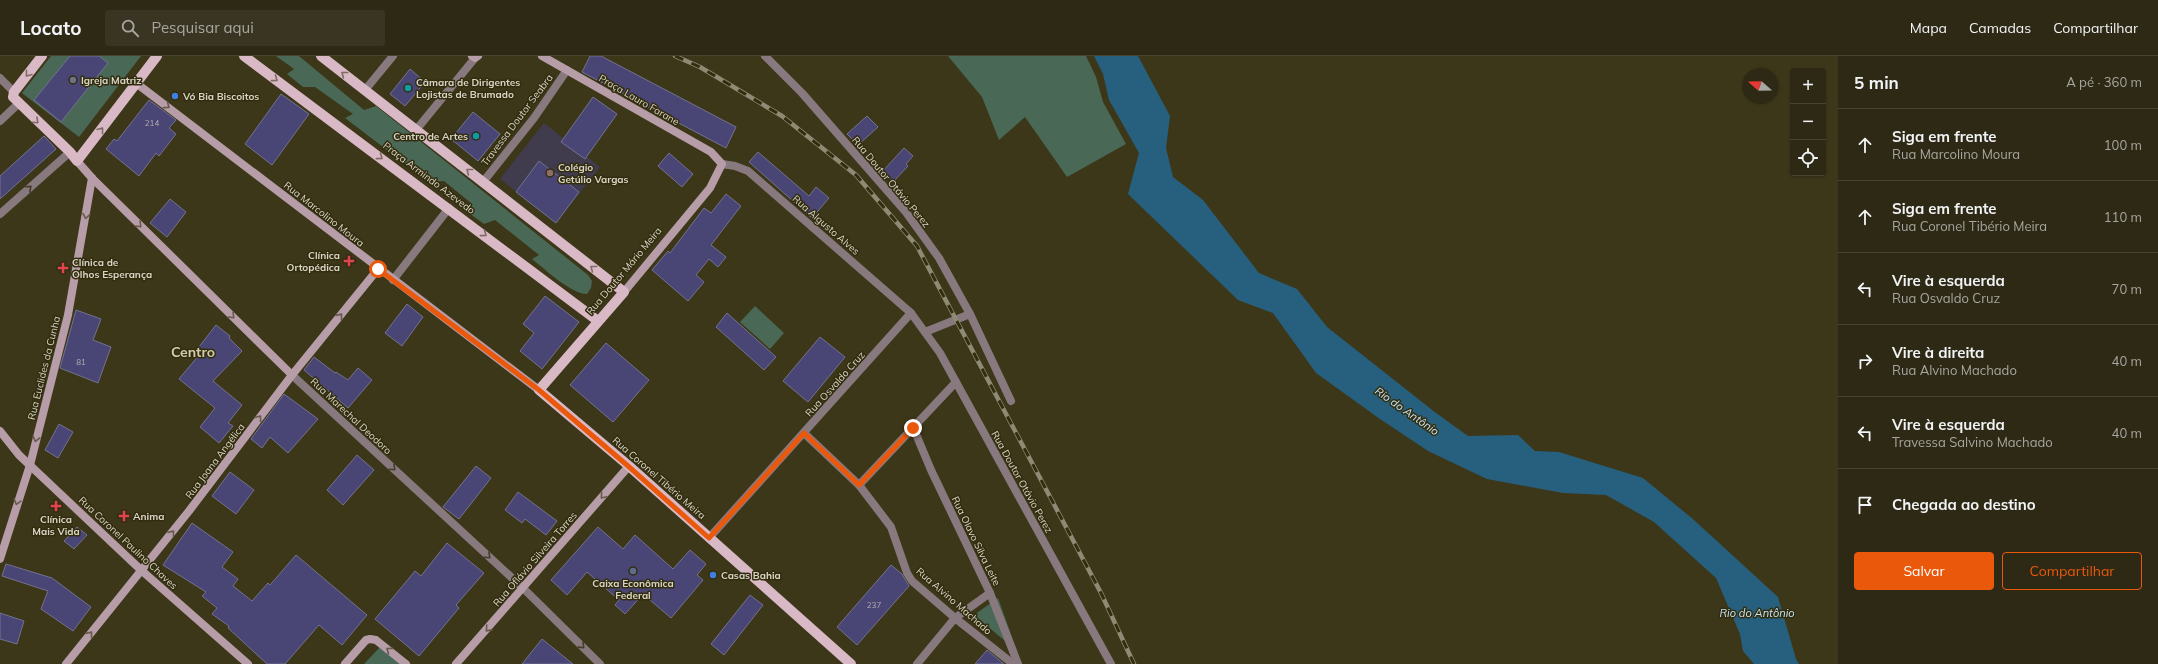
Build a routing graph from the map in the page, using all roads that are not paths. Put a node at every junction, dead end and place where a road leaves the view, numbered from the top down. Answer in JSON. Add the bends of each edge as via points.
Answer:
{"nodes":[{"id":1,"x":42,"y":56,"type":"edge"},
{"id":2,"x":157,"y":56,"type":"edge"},
{"id":3,"x":244,"y":56,"type":"edge"},
{"id":4,"x":321,"y":56,"type":"edge"},
{"id":5,"x":393,"y":56,"type":"edge"},
{"id":6,"x":542,"y":56,"type":"edge"},
{"id":7,"x":765,"y":56,"type":"edge"},
{"id":8,"x":475,"y":57,"type":"edge"},
{"id":9,"x":567,"y":70,"type":"junction"},
{"id":10,"x":0,"y":78,"type":"edge"},
{"id":11,"x":136,"y":82,"type":"junction"},
{"id":12,"x":365,"y":90,"type":"junction"},
{"id":13,"x":14,"y":92,"type":"junction"},
{"id":14,"x":18,"y":104,"type":"junction"},
{"id":15,"x":0,"y":121,"type":"edge"},
{"id":16,"x":416,"y":130,"type":"junction"},
{"id":17,"x":70,"y":152,"type":"junction"},
{"id":18,"x":77,"y":161,"type":"junction"},
{"id":19,"x":722,"y":164,"type":"junction"},
{"id":20,"x":92,"y":178,"type":"junction"},
{"id":21,"x":483,"y":182,"type":"junction"},
{"id":22,"x":449,"y":208,"type":"junction"},
{"id":23,"x":0,"y":214,"type":"edge"},
{"id":24,"x":378,"y":269,"type":"junction"},
{"id":25,"x":392,"y":280,"type":"junction"},
{"id":26,"x":624,"y":292,"type":"junction"},
{"id":27,"x":911,"y":313,"type":"junction"},
{"id":28,"x":970,"y":314,"type":"junction"},
{"id":29,"x":598,"y":321,"type":"junction"},
{"id":30,"x":925,"y":332,"type":"junction"},
{"id":31,"x":292,"y":375,"type":"junction"},
{"id":32,"x":956,"y":382,"type":"junction"},
{"id":33,"x":539,"y":390,"type":"junction"},
{"id":34,"x":1011,"y":401,"type":"dead end"},
{"id":35,"x":913,"y":428,"type":"junction"},
{"id":36,"x":0,"y":431,"type":"edge"},
{"id":37,"x":804,"y":433,"type":"junction"},
{"id":38,"x":30,"y":465,"type":"junction"},
{"id":39,"x":628,"y":466,"type":"junction"},
{"id":40,"x":859,"y":485,"type":"junction"},
{"id":41,"x":709,"y":538,"type":"junction"},
{"id":42,"x":0,"y":559,"type":"edge"},
{"id":43,"x":141,"y":570,"type":"junction"},
{"id":44,"x":524,"y":589,"type":"junction"},
{"id":45,"x":990,"y":593,"type":"junction"},
{"id":46,"x":955,"y":618,"type":"junction"},
{"id":47,"x":66,"y":664,"type":"edge"},
{"id":48,"x":248,"y":664,"type":"edge"},
{"id":49,"x":345,"y":664,"type":"edge"},
{"id":50,"x":406,"y":664,"type":"edge"},
{"id":51,"x":456,"y":664,"type":"edge"},
{"id":52,"x":600,"y":664,"type":"edge"},
{"id":53,"x":851,"y":664,"type":"edge"},
{"id":54,"x":917,"y":664,"type":"edge"},
{"id":55,"x":1013,"y":664,"type":"edge"},
{"id":56,"x":1018,"y":664,"type":"edge"},
{"id":57,"x":1111,"y":664,"type":"edge"}],
"edges":[{"from":1,"to":13,"type":"main road","one_way":true},
{"from":2,"to":11,"type":"main road"},
{"from":3,"to":22,"type":"main road","name":"Praça Armindo Azevedo","one_way":true},
{"from":12,"to":4,"type":"main road","one_way":true},
{"from":5,"to":12,"type":"street"},
{"from":6,"to":9,"type":"main road","name":"Praça Lauro Farane"},
{"from":7,"to":28,"type":"street","name":"Rua Doutor Otávio Perez","via":[[802,93],[906,211],[939,258]]},
{"from":8,"to":16,"type":"street"},
{"from":9,"to":19,"type":"main road","name":"Praça Lauro Farane","via":[[711,152]]},
{"from":9,"to":21,"type":"street","name":"Travessa Doutor Seabra","via":[[534,118]]},
{"from":10,"to":13,"type":"street"},
{"from":18,"to":11,"type":"main road","one_way":true},
{"from":11,"to":24,"type":"main road","name":"Rua Marcolino Moura","one_way":true},
{"from":12,"to":16,"type":"main road"},
{"from":13,"to":14,"type":"main road","via":[[13,97]]},
{"from":14,"to":15,"type":"street"},
{"from":14,"to":17,"type":"main road","one_way":true},
{"from":21,"to":16,"type":"main road","one_way":true},
{"from":17,"to":18,"type":"main road"},
{"from":23,"to":17,"type":"street","one_way":true},
{"from":18,"to":20,"type":"main road","name":"Rua Marechal Deodoro"},
{"from":19,"to":26,"type":"main road","name":"Rua Doutor Mário Meira","via":[[710,188]]},
{"from":19,"to":27,"type":"street","name":"Rua Algusto Alves","via":[[748,171]]},
{"from":20,"to":31,"type":"main road","name":"Rua Marechal Deodoro","one_way":true},
{"from":20,"to":38,"type":"main road","name":"Rua Euclides da Cunha","one_way":true,"via":[[68,315]]},
{"from":26,"to":21,"type":"main road","one_way":true},
{"from":22,"to":25,"type":"street"},
{"from":22,"to":29,"type":"main road","name":"Praça Armindo Azevedo","one_way":true},
{"from":24,"to":25,"type":"main road","name":"Rua Marcolino Moura"},
{"from":31,"to":24,"type":"main road","name":"Rua Joana Angélica","one_way":true},
{"from":25,"to":33,"type":"main road","name":"Rua Marcolino Moura"},
{"from":26,"to":29,"type":"main road","name":"Rua Doutor Mário Meira"},
{"from":27,"to":30,"type":"street","name":"Rua Doutor Otávio Perez"},
{"from":27,"to":37,"type":"street","name":"Rua Osvaldo Cruz"},
{"from":28,"to":30,"type":"street"},
{"from":28,"to":34,"type":"street","name":"Rua Doutor Otávio Perez"},
{"from":29,"to":33,"type":"main road","name":"Rua Doutor Mário Meira"},
{"from":30,"to":32,"type":"street","name":"Rua Doutor Otávio Perez"},
{"from":43,"to":31,"type":"main road","name":"Rua Joana Angélica","one_way":true,"via":[[190,511]]},
{"from":31,"to":44,"type":"street","name":"Rua Marechal Deodoro","one_way":true},
{"from":32,"to":35,"type":"street"},
{"from":32,"to":57,"type":"street","name":"Rua Doutor Otávio Perez"},
{"from":33,"to":39,"type":"main road","name":"Rua Coronel Tibério Meira"},
{"from":35,"to":40,"type":"street"},
{"from":35,"to":45,"type":"street","name":"Rua Olavo Silva Leite"},
{"from":36,"to":38,"type":"main road","name":"Rua Coronel Paulino Chaves","via":[[18,455]]},
{"from":37,"to":40,"type":"street","name":"Rua Alvino Machado"},
{"from":37,"to":41,"type":"street","name":"Rua Osvaldo Cruz"},
{"from":38,"to":42,"type":"main road","name":"Rua Euclides da Cunha","one_way":true},
{"from":38,"to":43,"type":"main road","name":"Rua Coronel Paulino Chaves"},
{"from":39,"to":41,"type":"main road","name":"Rua Coronel Tibério Meira"},
{"from":39,"to":44,"type":"main road","name":"Rua Oflávio Silveira Torres","one_way":true},
{"from":40,"to":46,"type":"street","name":"Rua Alvino Machado","via":[[891,527],[912,581]]},
{"from":41,"to":53,"type":"main road","name":"Rua Coronel Tibério Meira"},
{"from":47,"to":43,"type":"main road","name":"Rua Joana Angélica","one_way":true},
{"from":43,"to":48,"type":"main road","name":"Rua Coronel Paulino Chaves"},
{"from":44,"to":51,"type":"main road","name":"Rua Oflávio Silveira Torres","one_way":true},
{"from":44,"to":52,"type":"street","name":"Rua Marechal Deodoro","one_way":true},
{"from":45,"to":46,"type":"street"},
{"from":45,"to":56,"type":"street","name":"Rua Olavo Silva Leite"},
{"from":46,"to":54,"type":"street"},
{"from":46,"to":55,"type":"street","name":"Rua Alvino Machado"},
{"from":50,"to":49,"type":"main road","one_way":true,"via":[[370,638]]}]}
